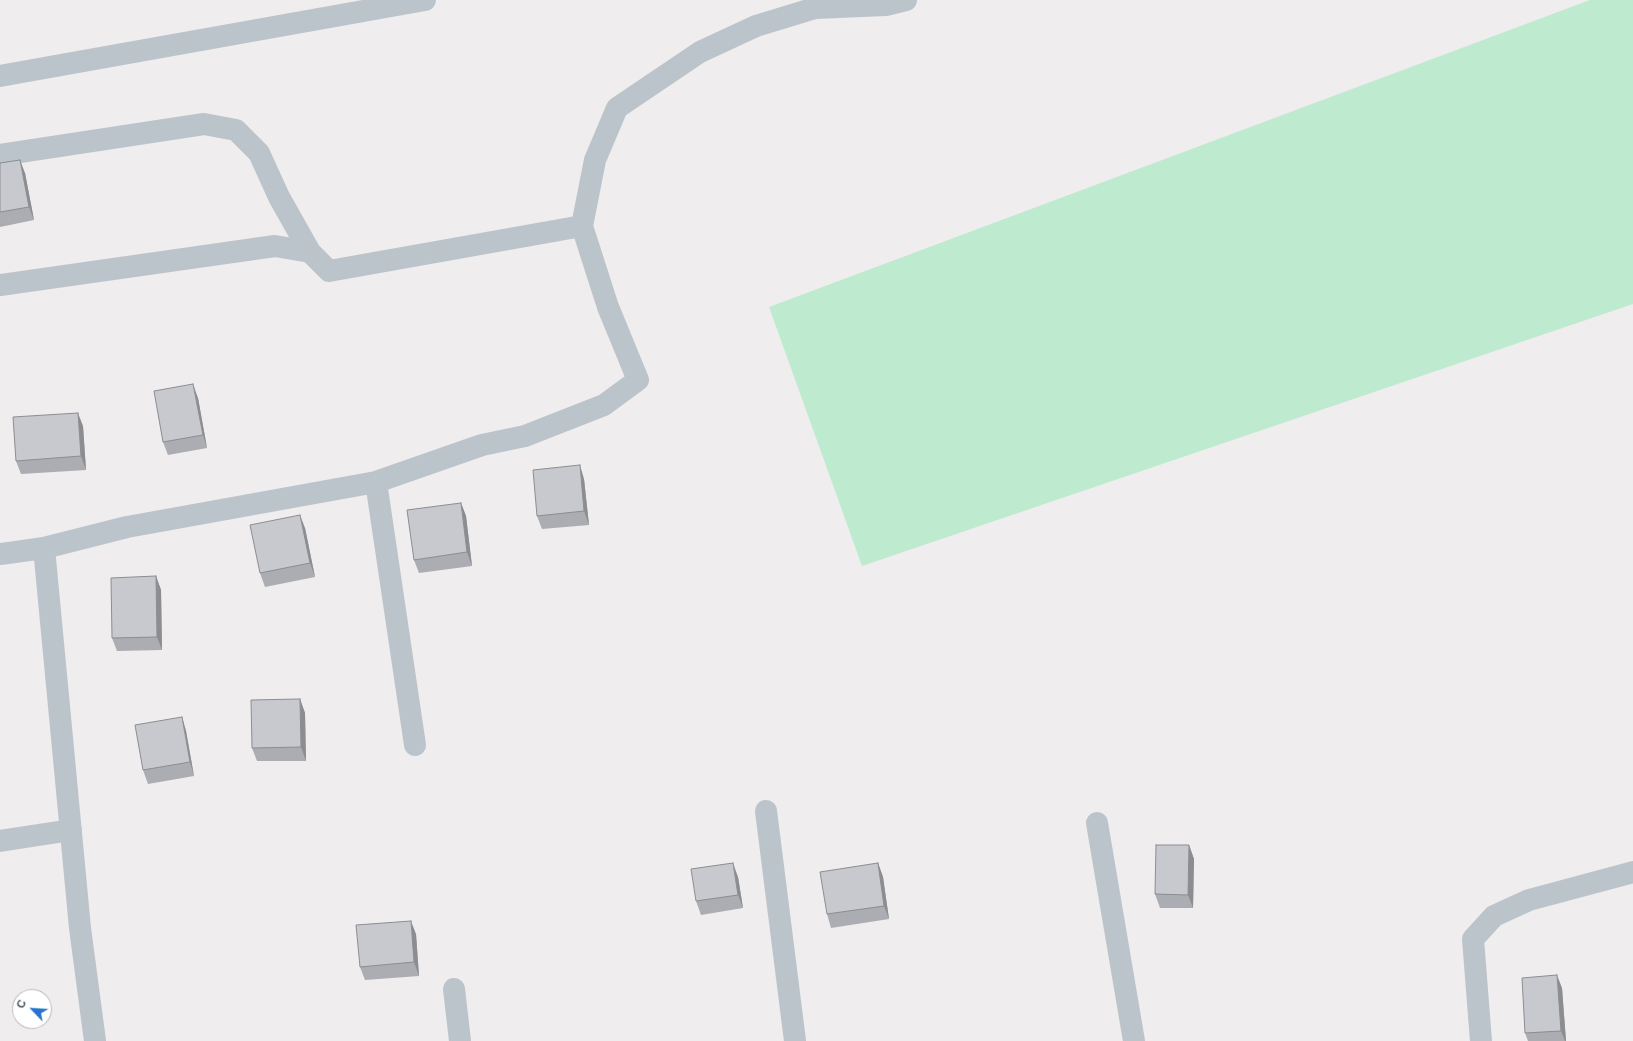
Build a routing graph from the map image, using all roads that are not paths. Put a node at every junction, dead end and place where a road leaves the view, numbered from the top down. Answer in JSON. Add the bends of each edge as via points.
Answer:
{"nodes":[{"id":1,"x":425,"y":0,"type":"edge"},
{"id":2,"x":906,"y":0,"type":"edge"},
{"id":3,"x":0,"y":76,"type":"edge"},
{"id":4,"x":0,"y":155,"type":"edge"},
{"id":5,"x":582,"y":226,"type":"junction"},
{"id":6,"x":310,"y":252,"type":"junction"},
{"id":7,"x":0,"y":285,"type":"edge"},
{"id":8,"x":376,"y":482,"type":"junction"},
{"id":9,"x":44,"y":548,"type":"junction"},
{"id":10,"x":0,"y":554,"type":"edge"},
{"id":11,"x":416,"y":745,"type":"dead end"},
{"id":12,"x":766,"y":810,"type":"dead end"},
{"id":13,"x":1097,"y":823,"type":"dead end"},
{"id":14,"x":71,"y":830,"type":"junction"},
{"id":15,"x":0,"y":840,"type":"edge"},
{"id":16,"x":1633,"y":872,"type":"edge"},
{"id":17,"x":454,"y":989,"type":"dead end"},
{"id":18,"x":95,"y":1041,"type":"edge"},
{"id":19,"x":460,"y":1041,"type":"edge"},
{"id":20,"x":795,"y":1041,"type":"edge"},
{"id":21,"x":1134,"y":1041,"type":"edge"},
{"id":22,"x":1481,"y":1041,"type":"edge"}],
"edges":[{"from":1,"to":3,"type":"street"},
{"from":2,"to":5,"type":"street","via":[[886,5],[815,8],[756,26],[700,52],[617,108],[595,160]]},
{"from":4,"to":6,"type":"street","via":[[204,124],[236,130],[259,153],[279,197]]},
{"from":5,"to":6,"type":"street","via":[[329,271]]},
{"from":5,"to":8,"type":"street","via":[[608,307],[638,380],[604,404],[525,436],[482,445]]},
{"from":6,"to":7,"type":"street","via":[[275,246]]},
{"from":8,"to":9,"type":"street","via":[[127,527]]},
{"from":8,"to":11,"type":"street"},
{"from":9,"to":10,"type":"street"},
{"from":9,"to":14,"type":"street"},
{"from":12,"to":20,"type":"street"},
{"from":13,"to":21,"type":"street"},
{"from":14,"to":15,"type":"street"},
{"from":14,"to":18,"type":"street","via":[[80,928]]},
{"from":16,"to":22,"type":"street","via":[[1529,900],[1494,916],[1473,939]]},
{"from":17,"to":19,"type":"street"}]}
